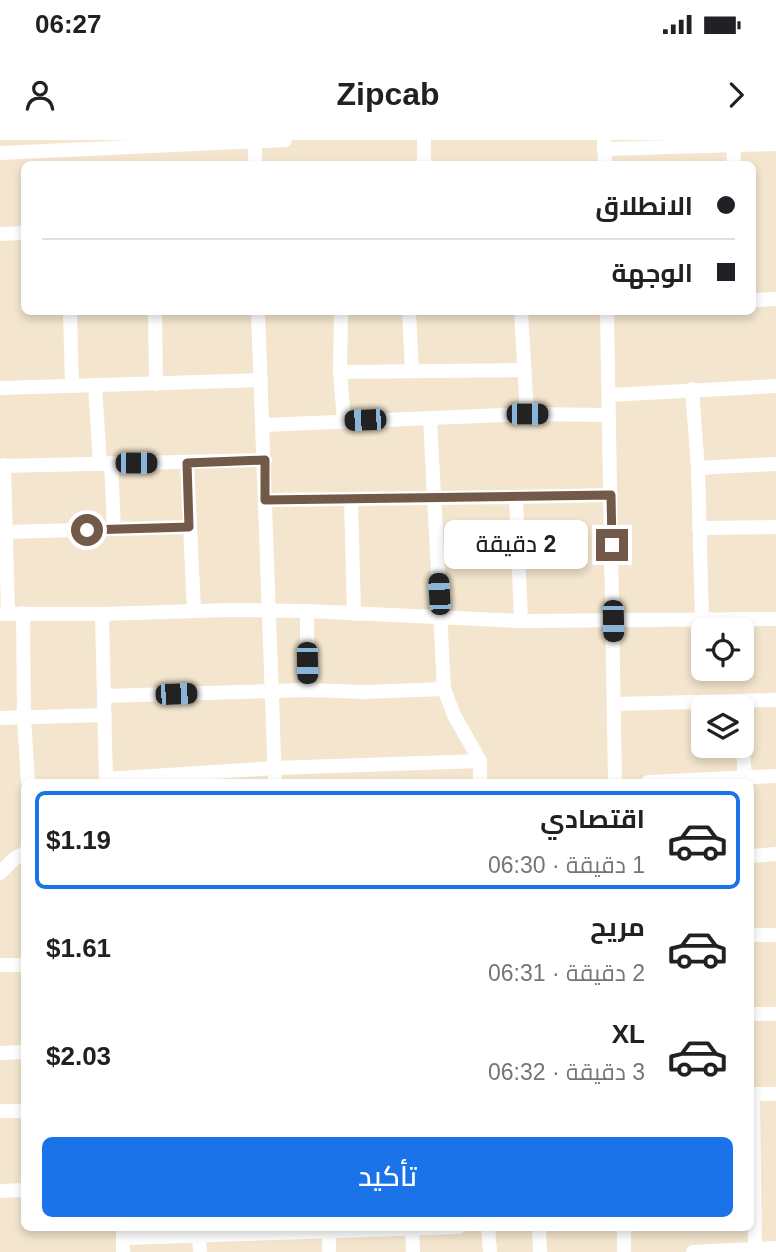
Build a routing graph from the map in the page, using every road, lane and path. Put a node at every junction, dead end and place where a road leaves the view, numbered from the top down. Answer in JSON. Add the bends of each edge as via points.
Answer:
{"nodes":[{"id":1,"x":255,"y":140,"type":"edge"},
{"id":2,"x":285,"y":140,"type":"edge"},
{"id":3,"x":424,"y":140,"type":"edge"},
{"id":4,"x":181,"y":143,"type":"edge"},
{"id":5,"x":690,"y":143,"type":"edge"},
{"id":6,"x":770,"y":143,"type":"edge"},
{"id":7,"x":733,"y":145,"type":"junction"},
{"id":8,"x":604,"y":151,"type":"edge"},
{"id":9,"x":0,"y":153,"type":"edge"},
{"id":10,"x":87,"y":158,"type":"edge"},
{"id":11,"x":255,"y":161,"type":"edge"},
{"id":12,"x":424,"y":161,"type":"edge"},
{"id":13,"x":734,"y":161,"type":"edge"},
{"id":14,"x":21,"y":233,"type":"edge"},
{"id":15,"x":0,"y":234,"type":"edge"},
{"id":16,"x":776,"y":299,"type":"edge"},
{"id":17,"x":756,"y":300,"type":"edge"},
{"id":18,"x":70,"y":315,"type":"edge"},
{"id":19,"x":155,"y":315,"type":"edge"},
{"id":20,"x":258,"y":315,"type":"edge"},
{"id":21,"x":341,"y":315,"type":"edge"},
{"id":22,"x":409,"y":315,"type":"edge"},
{"id":23,"x":521,"y":315,"type":"edge"},
{"id":24,"x":607,"y":315,"type":"edge"},
{"id":25,"x":524,"y":370,"type":"junction"},
{"id":26,"x":412,"y":371,"type":"junction"},
{"id":27,"x":340,"y":372,"type":"junction"},
{"id":28,"x":261,"y":380,"type":"junction"},
{"id":29,"x":156,"y":384,"type":"junction"},
{"id":30,"x":95,"y":385,"type":"junction"},
{"id":31,"x":0,"y":386,"type":"edge"},
{"id":32,"x":72,"y":386,"type":"junction"},
{"id":33,"x":776,"y":386,"type":"edge"},
{"id":34,"x":692,"y":389,"type":"junction"},
{"id":35,"x":609,"y":395,"type":"junction"},
{"id":36,"x":527,"y":414,"type":"junction"},
{"id":37,"x":609,"y":415,"type":"junction"},
{"id":38,"x":430,"y":418,"type":"junction"},
{"id":39,"x":344,"y":421,"type":"junction"},
{"id":40,"x":264,"y":425,"type":"junction"},
{"id":41,"x":265,"y":460,"type":"junction"},
{"id":42,"x":187,"y":463,"type":"junction"},
{"id":43,"x":105,"y":464,"type":"junction"},
{"id":44,"x":776,"y":464,"type":"edge"},
{"id":45,"x":2,"y":465,"type":"edge"},
{"id":46,"x":698,"y":468,"type":"junction"},
{"id":47,"x":611,"y":495,"type":"junction"},
{"id":48,"x":516,"y":497,"type":"junction"},
{"id":49,"x":435,"y":498,"type":"junction"},
{"id":50,"x":265,"y":500,"type":"junction"},
{"id":51,"x":351,"y":500,"type":"junction"},
{"id":52,"x":189,"y":527,"type":"junction"},
{"id":53,"x":776,"y":527,"type":"edge"},
{"id":54,"x":699,"y":528,"type":"junction"},
{"id":55,"x":114,"y":529,"type":"junction"},
{"id":56,"x":5,"y":533,"type":"junction"},
{"id":57,"x":194,"y":611,"type":"junction"},
{"id":58,"x":269,"y":611,"type":"junction"},
{"id":59,"x":307,"y":611,"type":"junction"},
{"id":60,"x":4,"y":614,"type":"edge"},
{"id":61,"x":23,"y":614,"type":"junction"},
{"id":62,"x":102,"y":614,"type":"junction"},
{"id":63,"x":354,"y":614,"type":"junction"},
{"id":64,"x":440,"y":617,"type":"junction"},
{"id":65,"x":702,"y":618,"type":"edge"},
{"id":66,"x":776,"y":619,"type":"edge"},
{"id":67,"x":754,"y":620,"type":"edge"},
{"id":68,"x":521,"y":621,"type":"junction"},
{"id":69,"x":613,"y":621,"type":"junction"},
{"id":70,"x":691,"y":621,"type":"edge"},
{"id":71,"x":444,"y":689,"type":"junction"},
{"id":72,"x":307,"y":690,"type":"junction"},
{"id":73,"x":272,"y":691,"type":"junction"},
{"id":74,"x":104,"y":696,"type":"junction"},
{"id":75,"x":776,"y":700,"type":"edge"},
{"id":76,"x":754,"y":703,"type":"edge"},
{"id":77,"x":614,"y":704,"type":"junction"},
{"id":78,"x":691,"y":705,"type":"edge"},
{"id":79,"x":105,"y":715,"type":"junction"},
{"id":80,"x":0,"y":718,"type":"edge"},
{"id":81,"x":24,"y":718,"type":"junction"},
{"id":82,"x":744,"y":758,"type":"edge"},
{"id":83,"x":480,"y":761,"type":"junction"},
{"id":84,"x":275,"y":775,"type":"edge"},
{"id":85,"x":776,"y":776,"type":"edge"},
{"id":86,"x":745,"y":777,"type":"junction"},
{"id":87,"x":29,"y":779,"type":"edge"},
{"id":88,"x":106,"y":779,"type":"edge"},
{"id":89,"x":162,"y":779,"type":"edge"},
{"id":90,"x":480,"y":779,"type":"edge"},
{"id":91,"x":615,"y":779,"type":"edge"},
{"id":92,"x":706,"y":779,"type":"edge"},
{"id":93,"x":21,"y":855,"type":"edge"},
{"id":94,"x":776,"y":855,"type":"edge"},
{"id":95,"x":754,"y":856,"type":"edge"},
{"id":96,"x":0,"y":873,"type":"edge"},
{"id":97,"x":754,"y":935,"type":"edge"},
{"id":98,"x":776,"y":935,"type":"edge"},
{"id":99,"x":0,"y":965,"type":"edge"},
{"id":100,"x":21,"y":965,"type":"edge"},
{"id":101,"x":754,"y":1014,"type":"edge"},
{"id":102,"x":776,"y":1014,"type":"edge"},
{"id":103,"x":21,"y":1052,"type":"edge"},
{"id":104,"x":0,"y":1053,"type":"edge"},
{"id":105,"x":754,"y":1094,"type":"edge"},
{"id":106,"x":776,"y":1094,"type":"edge"},
{"id":107,"x":0,"y":1111,"type":"edge"},
{"id":108,"x":21,"y":1111,"type":"edge"},
{"id":109,"x":21,"y":1190,"type":"edge"},
{"id":110,"x":0,"y":1191,"type":"edge"},
{"id":111,"x":754,"y":1221,"type":"edge"},
{"id":112,"x":274,"y":1231,"type":"edge"},
{"id":113,"x":329,"y":1231,"type":"edge"},
{"id":114,"x":412,"y":1231,"type":"edge"},
{"id":115,"x":488,"y":1231,"type":"edge"},
{"id":116,"x":539,"y":1231,"type":"edge"},
{"id":117,"x":624,"y":1231,"type":"edge"},
{"id":118,"x":200,"y":1235,"type":"junction"},
{"id":119,"x":123,"y":1239,"type":"edge"},
{"id":120,"x":755,"y":1248,"type":"junction"},
{"id":121,"x":776,"y":1248,"type":"edge"},
{"id":122,"x":200,"y":1252,"type":"edge"},
{"id":123,"x":329,"y":1252,"type":"edge"},
{"id":124,"x":413,"y":1252,"type":"edge"},
{"id":125,"x":490,"y":1252,"type":"edge"},
{"id":126,"x":540,"y":1252,"type":"edge"},
{"id":127,"x":624,"y":1252,"type":"edge"},
{"id":128,"x":692,"y":1252,"type":"edge"}],
"edges":[{"from":1,"to":2,"type":"street"},
{"from":1,"to":4,"type":"street"},
{"from":1,"to":11,"type":"street"},
{"from":3,"to":12,"type":"street"},
{"from":4,"to":10,"type":"street"},
{"from":5,"to":7,"type":"street"},
{"from":5,"to":8,"type":"street"},
{"from":6,"to":7,"type":"street"},
{"from":7,"to":13,"type":"street"},
{"from":9,"to":10,"type":"street"},
{"from":14,"to":15,"type":"street"},
{"from":16,"to":17,"type":"street"},
{"from":18,"to":32,"type":"street"},
{"from":19,"to":29,"type":"street"},
{"from":20,"to":28,"type":"street"},
{"from":21,"to":27,"type":"street"},
{"from":22,"to":26,"type":"street"},
{"from":23,"to":25,"type":"street"},
{"from":24,"to":35,"type":"street"},
{"from":25,"to":26,"type":"street"},
{"from":25,"to":36,"type":"street"},
{"from":26,"to":27,"type":"street"},
{"from":27,"to":39,"type":"street"},
{"from":28,"to":29,"type":"street"},
{"from":28,"to":40,"type":"street"},
{"from":29,"to":30,"type":"street"},
{"from":30,"to":32,"type":"street"},
{"from":30,"to":43,"type":"street"},
{"from":31,"to":32,"type":"street"},
{"from":33,"to":34,"type":"street"},
{"from":34,"to":35,"type":"street"},
{"from":34,"to":46,"type":"street"},
{"from":35,"to":37,"type":"street"},
{"from":36,"to":37,"type":"street"},
{"from":36,"to":38,"type":"street"},
{"from":37,"to":47,"type":"street"},
{"from":38,"to":39,"type":"street"},
{"from":38,"to":49,"type":"street"},
{"from":39,"to":40,"type":"street"},
{"from":40,"to":41,"type":"street"},
{"from":41,"to":42,"type":"street"},
{"from":41,"to":50,"type":"street"},
{"from":42,"to":43,"type":"street"},
{"from":42,"to":52,"type":"street"},
{"from":43,"to":45,"type":"street"},
{"from":43,"to":55,"type":"street"},
{"from":44,"to":46,"type":"street"},
{"from":45,"to":56,"type":"street"},
{"from":46,"to":54,"type":"street"},
{"from":47,"to":48,"type":"street"},
{"from":47,"to":69,"type":"street"},
{"from":48,"to":49,"type":"street"},
{"from":48,"to":68,"type":"street"},
{"from":49,"to":51,"type":"street"},
{"from":49,"to":64,"type":"street"},
{"from":50,"to":51,"type":"street"},
{"from":50,"to":58,"type":"street"},
{"from":51,"to":63,"type":"street"},
{"from":52,"to":55,"type":"street"},
{"from":52,"to":57,"type":"street"},
{"from":53,"to":54,"type":"street"},
{"from":54,"to":65,"type":"street"},
{"from":55,"to":56,"type":"street"},
{"from":56,"to":60,"type":"street"},
{"from":57,"to":58,"type":"street"},
{"from":57,"to":62,"type":"street"},
{"from":58,"to":59,"type":"street"},
{"from":58,"to":73,"type":"street"},
{"from":59,"to":63,"type":"street"},
{"from":59,"to":72,"type":"street"},
{"from":60,"to":61,"type":"street"},
{"from":61,"to":62,"type":"street"},
{"from":61,"to":81,"type":"street"},
{"from":62,"to":74,"type":"street"},
{"from":63,"to":64,"type":"street"},
{"from":64,"to":68,"type":"street"},
{"from":64,"to":71,"type":"street"},
{"from":66,"to":67,"type":"street"},
{"from":68,"to":69,"type":"street"},
{"from":69,"to":70,"type":"street"},
{"from":69,"to":77,"type":"street"},
{"from":71,"to":72,"type":"street"},
{"from":71,"to":83,"type":"street"},
{"from":72,"to":73,"type":"street"},
{"from":73,"to":74,"type":"street"},
{"from":73,"to":84,"type":"street"},
{"from":74,"to":79,"type":"street"},
{"from":75,"to":76,"type":"street"},
{"from":77,"to":78,"type":"street"},
{"from":77,"to":91,"type":"street"},
{"from":79,"to":81,"type":"street"},
{"from":79,"to":88,"type":"street"},
{"from":80,"to":81,"type":"street"},
{"from":81,"to":87,"type":"street"},
{"from":82,"to":86,"type":"street"},
{"from":83,"to":84,"type":"street"},
{"from":83,"to":90,"type":"street"},
{"from":84,"to":89,"type":"street"},
{"from":85,"to":86,"type":"street"},
{"from":86,"to":92,"type":"street"},
{"from":93,"to":96,"type":"street"},
{"from":94,"to":95,"type":"street"},
{"from":97,"to":98,"type":"street"},
{"from":99,"to":100,"type":"street"},
{"from":101,"to":102,"type":"street"},
{"from":103,"to":104,"type":"street"},
{"from":105,"to":106,"type":"street"},
{"from":107,"to":108,"type":"street"},
{"from":109,"to":110,"type":"street"},
{"from":111,"to":120,"type":"street"},
{"from":112,"to":118,"type":"street"},
{"from":113,"to":123,"type":"street"},
{"from":114,"to":124,"type":"street"},
{"from":115,"to":125,"type":"street"},
{"from":116,"to":126,"type":"street"},
{"from":117,"to":127,"type":"street"},
{"from":118,"to":119,"type":"street"},
{"from":118,"to":122,"type":"street"},
{"from":120,"to":121,"type":"street"},
{"from":120,"to":128,"type":"street"}]}
